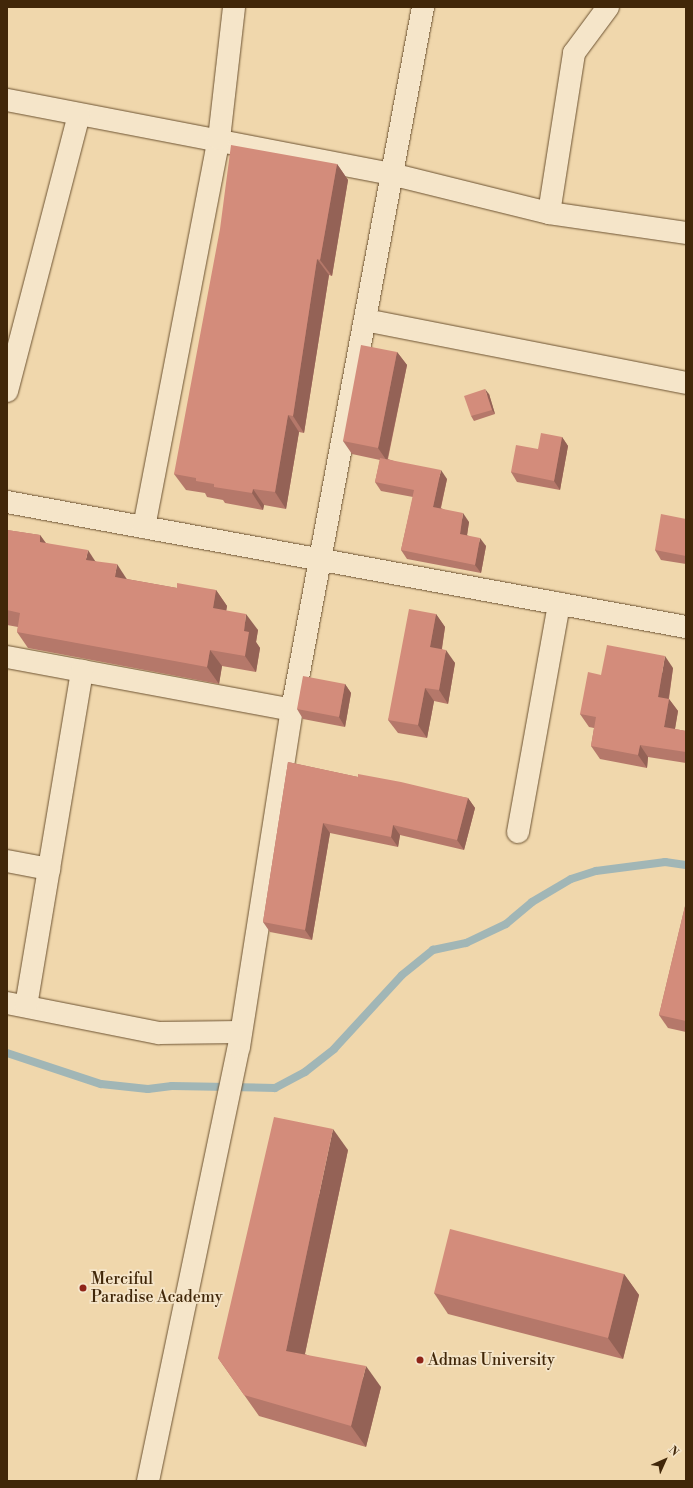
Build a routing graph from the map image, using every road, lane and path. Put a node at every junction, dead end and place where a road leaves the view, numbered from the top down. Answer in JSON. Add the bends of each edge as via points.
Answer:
{"nodes":[{"id":1,"x":234,"y":7,"type":"edge"},
{"id":2,"x":423,"y":7,"type":"edge"},
{"id":3,"x":608,"y":7,"type":"edge"},
{"id":4,"x":7,"y":100,"type":"edge"},
{"id":5,"x":79,"y":115,"type":"junction"},
{"id":6,"x":219,"y":139,"type":"junction"},
{"id":7,"x":391,"y":174,"type":"junction"},
{"id":8,"x":549,"y":213,"type":"junction"},
{"id":9,"x":686,"y":233,"type":"edge"},
{"id":10,"x":365,"y":320,"type":"junction"},
{"id":11,"x":686,"y":383,"type":"edge"},
{"id":12,"x":7,"y":391,"type":"edge"},
{"id":13,"x":7,"y":502,"type":"edge"},
{"id":14,"x":144,"y":527,"type":"junction"},
{"id":15,"x":320,"y":559,"type":"junction"},
{"id":16,"x":559,"y":604,"type":"junction"},
{"id":17,"x":686,"y":627,"type":"edge"},
{"id":18,"x":7,"y":657,"type":"edge"},
{"id":19,"x":82,"y":672,"type":"junction"},
{"id":20,"x":292,"y":710,"type":"junction"},
{"id":21,"x":518,"y":832,"type":"dead end"},
{"id":22,"x":7,"y":861,"type":"edge"},
{"id":23,"x":49,"y":869,"type":"junction"},
{"id":24,"x":16,"y":1005,"type":"edge"},
{"id":25,"x":240,"y":1039,"type":"junction"},
{"id":26,"x":148,"y":1481,"type":"edge"}],
"edges":[{"from":1,"to":6,"type":"street"},
{"from":2,"to":7,"type":"street"},
{"from":3,"to":8,"type":"street","via":[[574,53]]},
{"from":4,"to":5,"type":"street"},
{"from":5,"to":6,"type":"street"},
{"from":5,"to":12,"type":"street"},
{"from":6,"to":7,"type":"street"},
{"from":6,"to":14,"type":"street"},
{"from":7,"to":8,"type":"street"},
{"from":7,"to":10,"type":"street"},
{"from":8,"to":9,"type":"street"},
{"from":10,"to":11,"type":"street"},
{"from":10,"to":15,"type":"street"},
{"from":13,"to":14,"type":"street"},
{"from":14,"to":15,"type":"street"},
{"from":15,"to":16,"type":"street"},
{"from":15,"to":20,"type":"street"},
{"from":16,"to":17,"type":"street"},
{"from":16,"to":21,"type":"street"},
{"from":18,"to":19,"type":"street"},
{"from":19,"to":20,"type":"street"},
{"from":19,"to":23,"type":"street"},
{"from":20,"to":25,"type":"street"},
{"from":22,"to":23,"type":"street"},
{"from":23,"to":24,"type":"street"},
{"from":24,"to":25,"type":"street","via":[[159,1033]]},
{"from":25,"to":26,"type":"street"}]}
